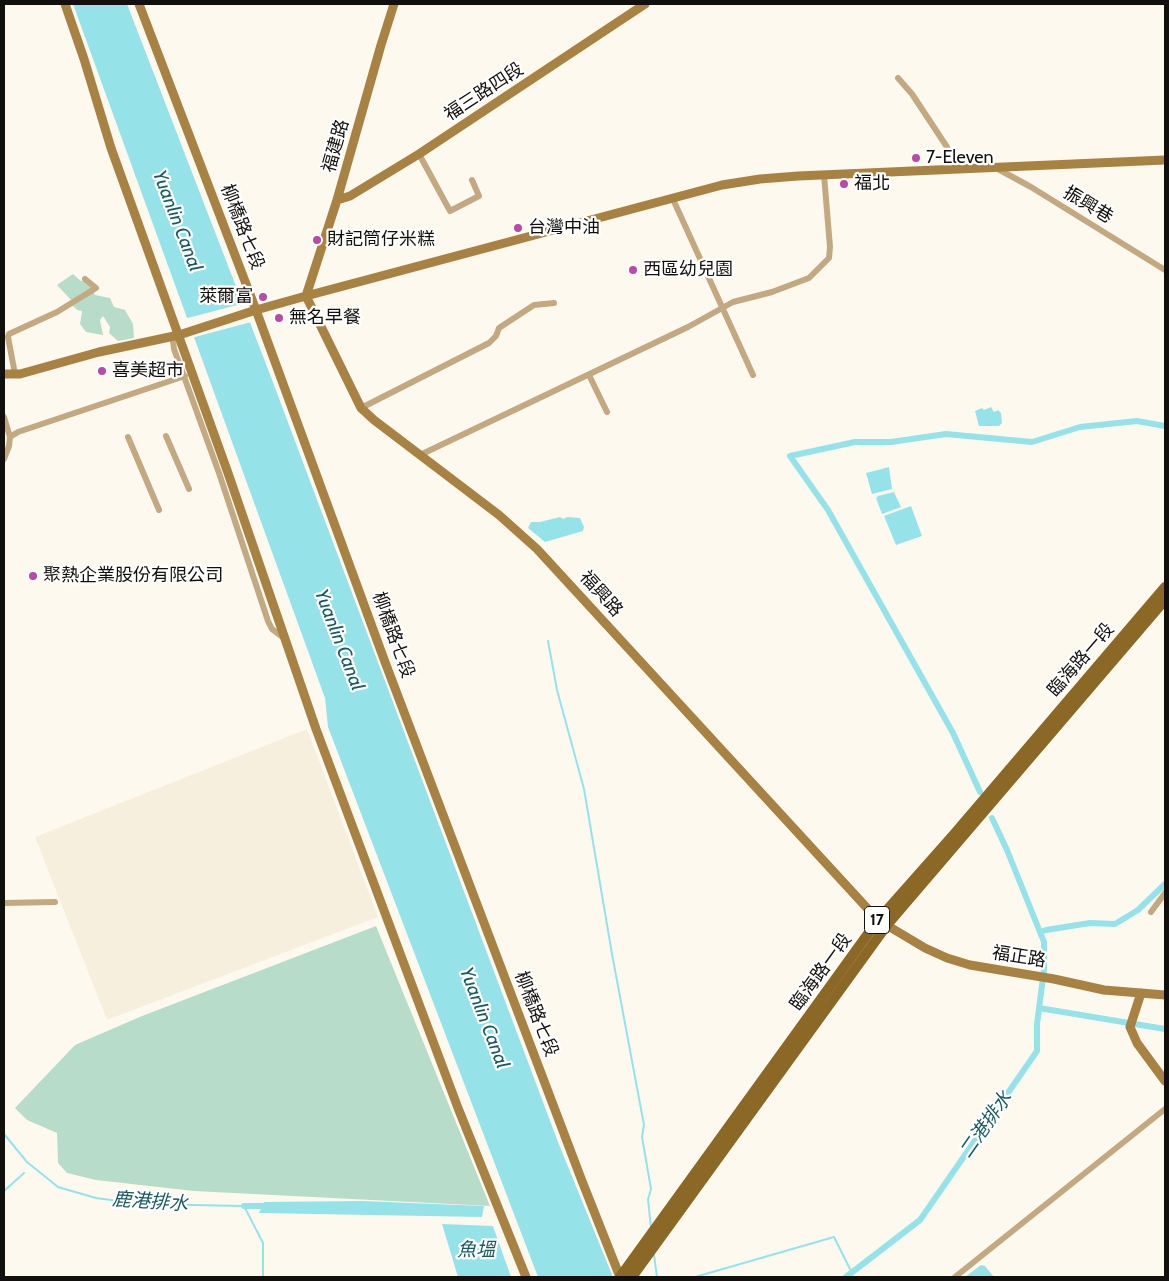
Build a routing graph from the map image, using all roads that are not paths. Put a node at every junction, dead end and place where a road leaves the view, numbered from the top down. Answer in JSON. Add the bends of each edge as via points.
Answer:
{"nodes":[{"id":1,"x":65,"y":4,"type":"edge"},
{"id":2,"x":139,"y":4,"type":"edge"},
{"id":3,"x":394,"y":4,"type":"edge"},
{"id":4,"x":645,"y":4,"type":"edge"},
{"id":5,"x":898,"y":78,"type":"dead end"},
{"id":6,"x":419,"y":154,"type":"junction"},
{"id":7,"x":1165,"y":160,"type":"edge"},
{"id":8,"x":995,"y":167,"type":"junction"},
{"id":9,"x":954,"y":170,"type":"junction"},
{"id":10,"x":824,"y":175,"type":"junction"},
{"id":11,"x":472,"y":180,"type":"dead end"},
{"id":12,"x":672,"y":197,"type":"junction"},
{"id":13,"x":338,"y":200,"type":"junction"},
{"id":14,"x":1165,"y":270,"type":"edge"},
{"id":15,"x":85,"y":279,"type":"dead end"},
{"id":16,"x":306,"y":296,"type":"junction"},
{"id":17,"x":554,"y":303,"type":"dead end"},
{"id":18,"x":722,"y":308,"type":"junction"},
{"id":19,"x":252,"y":311,"type":"junction"},
{"id":20,"x":179,"y":335,"type":"junction"},
{"id":21,"x":4,"y":374,"type":"edge"},
{"id":22,"x":15,"y":374,"type":"junction"},
{"id":23,"x":589,"y":375,"type":"junction"},
{"id":24,"x":753,"y":375,"type":"dead end"},
{"id":25,"x":185,"y":376,"type":"junction"},
{"id":26,"x":361,"y":408,"type":"junction"},
{"id":27,"x":607,"y":412,"type":"dead end"},
{"id":28,"x":4,"y":417,"type":"edge"},
{"id":29,"x":166,"y":436,"type":"dead end"},
{"id":30,"x":10,"y":437,"type":"junction"},
{"id":31,"x":128,"y":437,"type":"dead end"},
{"id":32,"x":420,"y":455,"type":"junction"},
{"id":33,"x":4,"y":459,"type":"edge"},
{"id":34,"x":189,"y":489,"type":"dead end"},
{"id":35,"x":159,"y":510,"type":"dead end"},
{"id":36,"x":1165,"y":587,"type":"edge"},
{"id":37,"x":1165,"y":600,"type":"edge"},
{"id":38,"x":284,"y":638,"type":"junction"},
{"id":39,"x":1165,"y":893,"type":"edge"},
{"id":40,"x":55,"y":902,"type":"dead end"},
{"id":41,"x":4,"y":903,"type":"edge"},
{"id":42,"x":1151,"y":912,"type":"dead end"},
{"id":43,"x":882,"y":923,"type":"junction"},
{"id":44,"x":1141,"y":993,"type":"junction"},
{"id":45,"x":1165,"y":995,"type":"edge"},
{"id":46,"x":1165,"y":1081,"type":"edge"},
{"id":47,"x":1165,"y":1109,"type":"edge"},
{"id":48,"x":526,"y":1277,"type":"edge"},
{"id":49,"x":620,"y":1277,"type":"edge"},
{"id":50,"x":632,"y":1277,"type":"edge"},
{"id":51,"x":955,"y":1277,"type":"edge"}],
"edges":[{"from":1,"to":20,"type":"street"},
{"from":2,"to":19,"type":"street","name":"柳橋路七段"},
{"from":3,"to":13,"type":"street","name":"福建路"},
{"from":4,"to":6,"type":"street","name":"福三路四段"},
{"from":5,"to":9,"type":"street","via":[[947,147]]},
{"from":6,"to":11,"type":"street","via":[[450,211],[479,196]]},
{"from":6,"to":13,"type":"street","name":"福三路四段"},
{"from":7,"to":8,"type":"street"},
{"from":8,"to":9,"type":"street"},
{"from":8,"to":14,"type":"street","name":"振興巷"},
{"from":9,"to":10,"type":"street"},
{"from":10,"to":12,"type":"street","via":[[760,179]]},
{"from":10,"to":18,"type":"street","via":[[829,258],[809,278]]},
{"from":12,"to":16,"type":"street"},
{"from":12,"to":18,"type":"street"},
{"from":13,"to":16,"type":"street","name":"福建路"},
{"from":15,"to":22,"type":"street","via":[[96,288],[57,312],[10,334]]},
{"from":16,"to":19,"type":"street"},
{"from":16,"to":26,"type":"street","name":"福興路"},
{"from":17,"to":26,"type":"street","via":[[534,305],[499,328],[489,343]]},
{"from":18,"to":23,"type":"street"},
{"from":18,"to":24,"type":"street"},
{"from":19,"to":20,"type":"street"},
{"from":19,"to":49,"type":"street","name":"柳橋路七段"},
{"from":20,"to":22,"type":"street"},
{"from":20,"to":25,"type":"street","via":[[173,341],[174,349]]},
{"from":20,"to":38,"type":"street"},
{"from":21,"to":22,"type":"street"},
{"from":23,"to":27,"type":"street"},
{"from":23,"to":32,"type":"street"},
{"from":25,"to":30,"type":"street"},
{"from":25,"to":38,"type":"street","via":[[268,621]]},
{"from":26,"to":32,"type":"street","name":"福興路"},
{"from":28,"to":30,"type":"street"},
{"from":29,"to":34,"type":"street"},
{"from":30,"to":33,"type":"street"},
{"from":31,"to":35,"type":"street"},
{"from":32,"to":43,"type":"street","name":"福興路","via":[[499,515],[537,549]]},
{"from":36,"to":43,"type":"main road","name":"臨海路一段","number":"17"},
{"from":37,"to":43,"type":"main road","name":"臨海路一段","number":"17"},
{"from":38,"to":48,"type":"street","via":[[458,1108]]},
{"from":39,"to":42,"type":"street"},
{"from":40,"to":41,"type":"street"},
{"from":43,"to":44,"type":"street","name":"福正路","via":[[924,948],[970,965],[1104,990]]},
{"from":43,"to":49,"type":"main road","name":"臨海路一段","number":"17"},
{"from":43,"to":50,"type":"main road","name":"臨海路一段","number":"17"},
{"from":44,"to":45,"type":"street","name":"福正路"},
{"from":44,"to":46,"type":"street","via":[[1130,1027],[1137,1043]]},
{"from":47,"to":51,"type":"street"}]}
